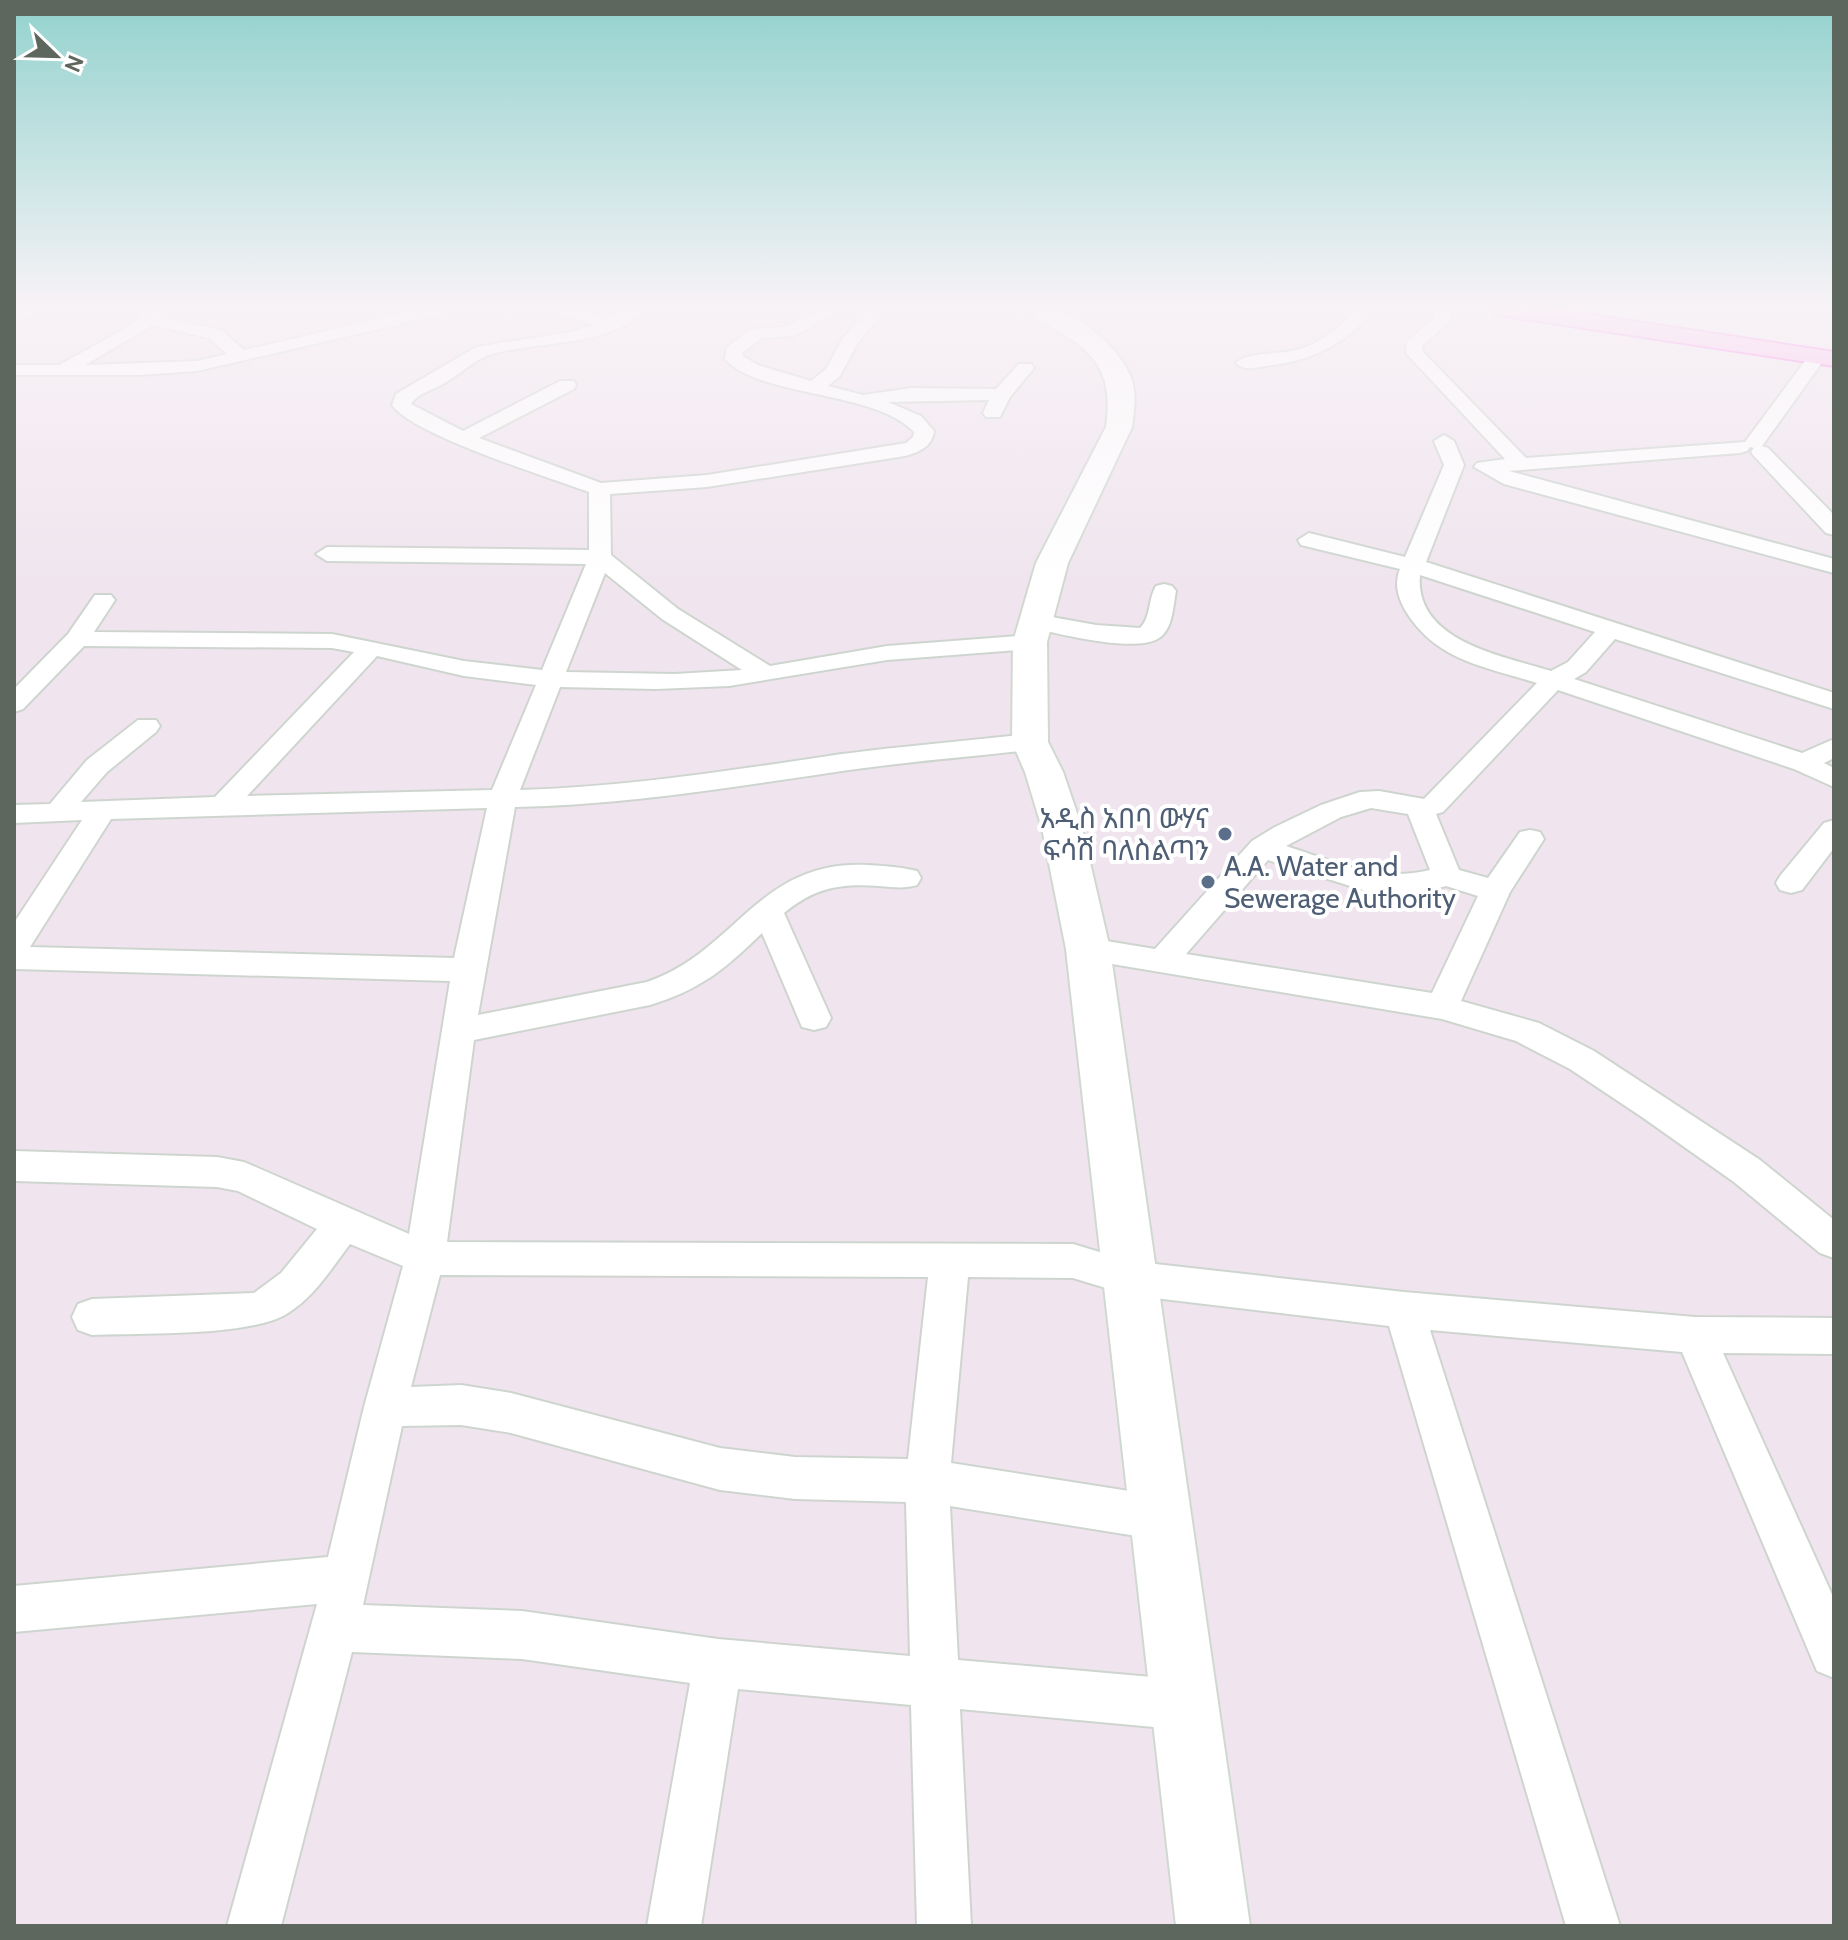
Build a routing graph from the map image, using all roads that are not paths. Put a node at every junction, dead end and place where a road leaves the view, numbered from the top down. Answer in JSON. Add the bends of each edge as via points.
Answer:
{"nodes":[{"id":1,"x":403,"y":399,"type":"edge"},
{"id":2,"x":541,"y":399,"type":"edge"},
{"id":3,"x":854,"y":399,"type":"edge"},
{"id":4,"x":880,"y":399,"type":"edge"},
{"id":5,"x":936,"y":399,"type":"edge"},
{"id":6,"x":999,"y":399,"type":"edge"},
{"id":7,"x":1123,"y":399,"type":"edge"},
{"id":8,"x":1458,"y":399,"type":"edge"},
{"id":9,"x":1792,"y":399,"type":"edge"},
{"id":10,"x":860,"y":400,"type":"junction"},
{"id":11,"x":991,"y":416,"type":"dead end"},
{"id":12,"x":912,"y":418,"type":"junction"},
{"id":13,"x":463,"y":439,"type":"junction"},
{"id":14,"x":1444,"y":441,"type":"dead end"},
{"id":15,"x":1752,"y":447,"type":"junction"},
{"id":16,"x":1519,"y":462,"type":"junction"},
{"id":17,"x":1454,"y":465,"type":"junction"},
{"id":18,"x":1484,"y":467,"type":"junction"},
{"id":19,"x":599,"y":489,"type":"junction"},
{"id":20,"x":1834,"y":528,"type":"edge"},
{"id":21,"x":1309,"y":540,"type":"dead end"},
{"id":22,"x":327,"y":554,"type":"dead end"},
{"id":23,"x":600,"y":557,"type":"junction"},
{"id":24,"x":1411,"y":565,"type":"junction"},
{"id":25,"x":1834,"y":566,"type":"edge"},
{"id":26,"x":1164,"y":591,"type":"dead end"},
{"id":27,"x":103,"y":600,"type":"dead end"},
{"id":28,"x":1610,"y":630,"type":"junction"},
{"id":29,"x":1033,"y":631,"type":"junction"},
{"id":30,"x":77,"y":639,"type":"junction"},
{"id":31,"x":372,"y":647,"type":"junction"},
{"id":32,"x":766,"y":674,"type":"junction"},
{"id":33,"x":549,"y":680,"type":"junction"},
{"id":34,"x":1554,"y":680,"type":"junction"},
{"id":35,"x":1834,"y":701,"type":"edge"},
{"id":36,"x":15,"y":702,"type":"edge"},
{"id":37,"x":147,"y":726,"type":"dead end"},
{"id":38,"x":1030,"y":742,"type":"junction"},
{"id":39,"x":1834,"y":747,"type":"edge"},
{"id":40,"x":1804,"y":763,"type":"junction"},
{"id":41,"x":1834,"y":779,"type":"edge"},
{"id":42,"x":503,"y":797,"type":"junction"},
{"id":43,"x":223,"y":805,"type":"junction"},
{"id":44,"x":1420,"y":810,"type":"junction"},
{"id":45,"x":101,"y":812,"type":"junction"},
{"id":46,"x":57,"y":813,"type":"junction"},
{"id":47,"x":14,"y":814,"type":"edge"},
{"id":48,"x":1834,"y":829,"type":"edge"},
{"id":49,"x":1530,"y":839,"type":"dead end"},
{"id":50,"x":1262,"y":848,"type":"junction"},
{"id":51,"x":1447,"y":876,"type":"junction"},
{"id":52,"x":906,"y":878,"type":"dead end"},
{"id":53,"x":1791,"y":883,"type":"dead end"},
{"id":54,"x":1495,"y":891,"type":"junction"},
{"id":55,"x":768,"y":912,"type":"junction"},
{"id":56,"x":14,"y":948,"type":"edge"},
{"id":57,"x":1088,"y":949,"type":"junction"},
{"id":58,"x":14,"y":958,"type":"edge"},
{"id":59,"x":1163,"y":960,"type":"junction"},
{"id":60,"x":468,"y":970,"type":"junction"},
{"id":61,"x":1442,"y":1007,"type":"junction"},
{"id":62,"x":814,"y":1018,"type":"dead end"},
{"id":63,"x":459,"y":1031,"type":"junction"},
{"id":64,"x":14,"y":1166,"type":"edge"},
{"id":65,"x":343,"y":1224,"type":"junction"},
{"id":66,"x":1834,"y":1242,"type":"edge"},
{"id":67,"x":425,"y":1258,"type":"junction"},
{"id":68,"x":950,"y":1258,"type":"junction"},
{"id":69,"x":1129,"y":1278,"type":"junction"},
{"id":70,"x":1404,"y":1310,"type":"junction"},
{"id":71,"x":92,"y":1317,"type":"dead end"},
{"id":72,"x":1695,"y":1335,"type":"junction"},
{"id":73,"x":1834,"y":1336,"type":"edge"},
{"id":74,"x":385,"y":1407,"type":"junction"},
{"id":75,"x":927,"y":1481,"type":"junction"},
{"id":76,"x":1161,"y":1518,"type":"junction"},
{"id":77,"x":347,"y":1578,"type":"junction"},
{"id":78,"x":14,"y":1609,"type":"edge"},
{"id":79,"x":335,"y":1628,"type":"junction"},
{"id":80,"x":1834,"y":1654,"type":"edge"},
{"id":81,"x":718,"y":1663,"type":"junction"},
{"id":82,"x":933,"y":1682,"type":"junction"},
{"id":83,"x":1186,"y":1705,"type":"junction"},
{"id":84,"x":254,"y":1926,"type":"edge"},
{"id":85,"x":674,"y":1926,"type":"edge"},
{"id":86,"x":944,"y":1926,"type":"edge"},
{"id":87,"x":1213,"y":1926,"type":"edge"},
{"id":88,"x":1593,"y":1926,"type":"edge"}],
"edges":[{"from":1,"to":13,"type":"street","via":[[406,411]]},
{"from":2,"to":13,"type":"street"},
{"from":3,"to":10,"type":"street"},
{"from":4,"to":10,"type":"street"},
{"from":5,"to":12,"type":"street"},
{"from":6,"to":11,"type":"street"},
{"from":7,"to":29,"type":"main road","via":[[1119,427],[1052,563]]},
{"from":8,"to":16,"type":"street"},
{"from":9,"to":15,"type":"street"},
{"from":10,"to":12,"type":"street"},
{"from":12,"to":19,"type":"street","via":[[921,425],[923,439],[898,452],[707,481]]},
{"from":13,"to":19,"type":"street"},
{"from":14,"to":17,"type":"street"},
{"from":15,"to":16,"type":"street"},
{"from":15,"to":20,"type":"street"},
{"from":16,"to":18,"type":"street"},
{"from":17,"to":18,"type":"street"},
{"from":17,"to":24,"type":"street"},
{"from":18,"to":25,"type":"street","via":[[1511,480]]},
{"from":19,"to":23,"type":"street"},
{"from":21,"to":24,"type":"street"},
{"from":22,"to":23,"type":"street"},
{"from":23,"to":32,"type":"street","via":[[670,614]]},
{"from":23,"to":33,"type":"street"},
{"from":24,"to":28,"type":"street"},
{"from":24,"to":34,"type":"street","via":[[1410,598],[1439,638]]},
{"from":26,"to":29,"type":"street","via":[[1155,630],[1149,635]]},
{"from":27,"to":30,"type":"street"},
{"from":28,"to":34,"type":"street","via":[[1577,667]]},
{"from":28,"to":35,"type":"street"},
{"from":29,"to":32,"type":"street"},
{"from":29,"to":38,"type":"main road"},
{"from":30,"to":31,"type":"street","via":[[332,641]]},
{"from":30,"to":36,"type":"street"},
{"from":31,"to":33,"type":"street","via":[[449,668]]},
{"from":31,"to":43,"type":"street"},
{"from":32,"to":33,"type":"street","via":[[699,683]]},
{"from":33,"to":42,"type":"street"},
{"from":34,"to":40,"type":"street"},
{"from":34,"to":44,"type":"street","via":[[1442,798]]},
{"from":37,"to":46,"type":"street","via":[[97,766]]},
{"from":38,"to":42,"type":"street","via":[[627,793]]},
{"from":38,"to":57,"type":"main road","via":[[1062,828]]},
{"from":39,"to":40,"type":"street"},
{"from":40,"to":41,"type":"street"},
{"from":42,"to":43,"type":"street"},
{"from":42,"to":60,"type":"street"},
{"from":43,"to":45,"type":"street"},
{"from":44,"to":50,"type":"street","via":[[1374,799],[1355,801]]},
{"from":44,"to":51,"type":"street"},
{"from":45,"to":46,"type":"street"},
{"from":45,"to":56,"type":"street"},
{"from":46,"to":47,"type":"street"},
{"from":48,"to":53,"type":"street"},
{"from":49,"to":54,"type":"street"},
{"from":50,"to":51,"type":"street","via":[[1382,886]]},
{"from":50,"to":59,"type":"street"},
{"from":51,"to":54,"type":"street"},
{"from":52,"to":55,"type":"street","via":[[830,877],[807,883]]},
{"from":54,"to":61,"type":"street"},
{"from":55,"to":62,"type":"street"},
{"from":55,"to":63,"type":"street","via":[[700,972],[679,983]]},
{"from":57,"to":59,"type":"street"},
{"from":57,"to":69,"type":"main road"},
{"from":58,"to":60,"type":"street"},
{"from":59,"to":61,"type":"street"},
{"from":60,"to":63,"type":"street"},
{"from":61,"to":66,"type":"street","via":[[1527,1032],[1582,1060],[1747,1171]]},
{"from":63,"to":67,"type":"street"},
{"from":64,"to":65,"type":"street","via":[[217,1172],[244,1177]]},
{"from":65,"to":67,"type":"street"},
{"from":65,"to":71,"type":"street","via":[[274,1304],[257,1310]]},
{"from":67,"to":68,"type":"street"},
{"from":67,"to":74,"type":"street"},
{"from":68,"to":69,"type":"street","via":[[1073,1261]]},
{"from":68,"to":75,"type":"street"},
{"from":69,"to":70,"type":"street"},
{"from":69,"to":76,"type":"main road"},
{"from":70,"to":72,"type":"street"},
{"from":70,"to":88,"type":"street"},
{"from":72,"to":73,"type":"street"},
{"from":72,"to":80,"type":"street"},
{"from":74,"to":75,"type":"street","via":[[461,1405],[511,1413],[720,1469],[795,1478]]},
{"from":74,"to":77,"type":"street"},
{"from":75,"to":76,"type":"street"},
{"from":75,"to":82,"type":"street"},
{"from":76,"to":83,"type":"main road"},
{"from":77,"to":78,"type":"street"},
{"from":77,"to":79,"type":"street"},
{"from":79,"to":81,"type":"street","via":[[522,1635]]},
{"from":79,"to":84,"type":"street"},
{"from":81,"to":82,"type":"street"},
{"from":81,"to":85,"type":"street"},
{"from":82,"to":83,"type":"street"},
{"from":82,"to":86,"type":"street"},
{"from":83,"to":87,"type":"main road"}]}
